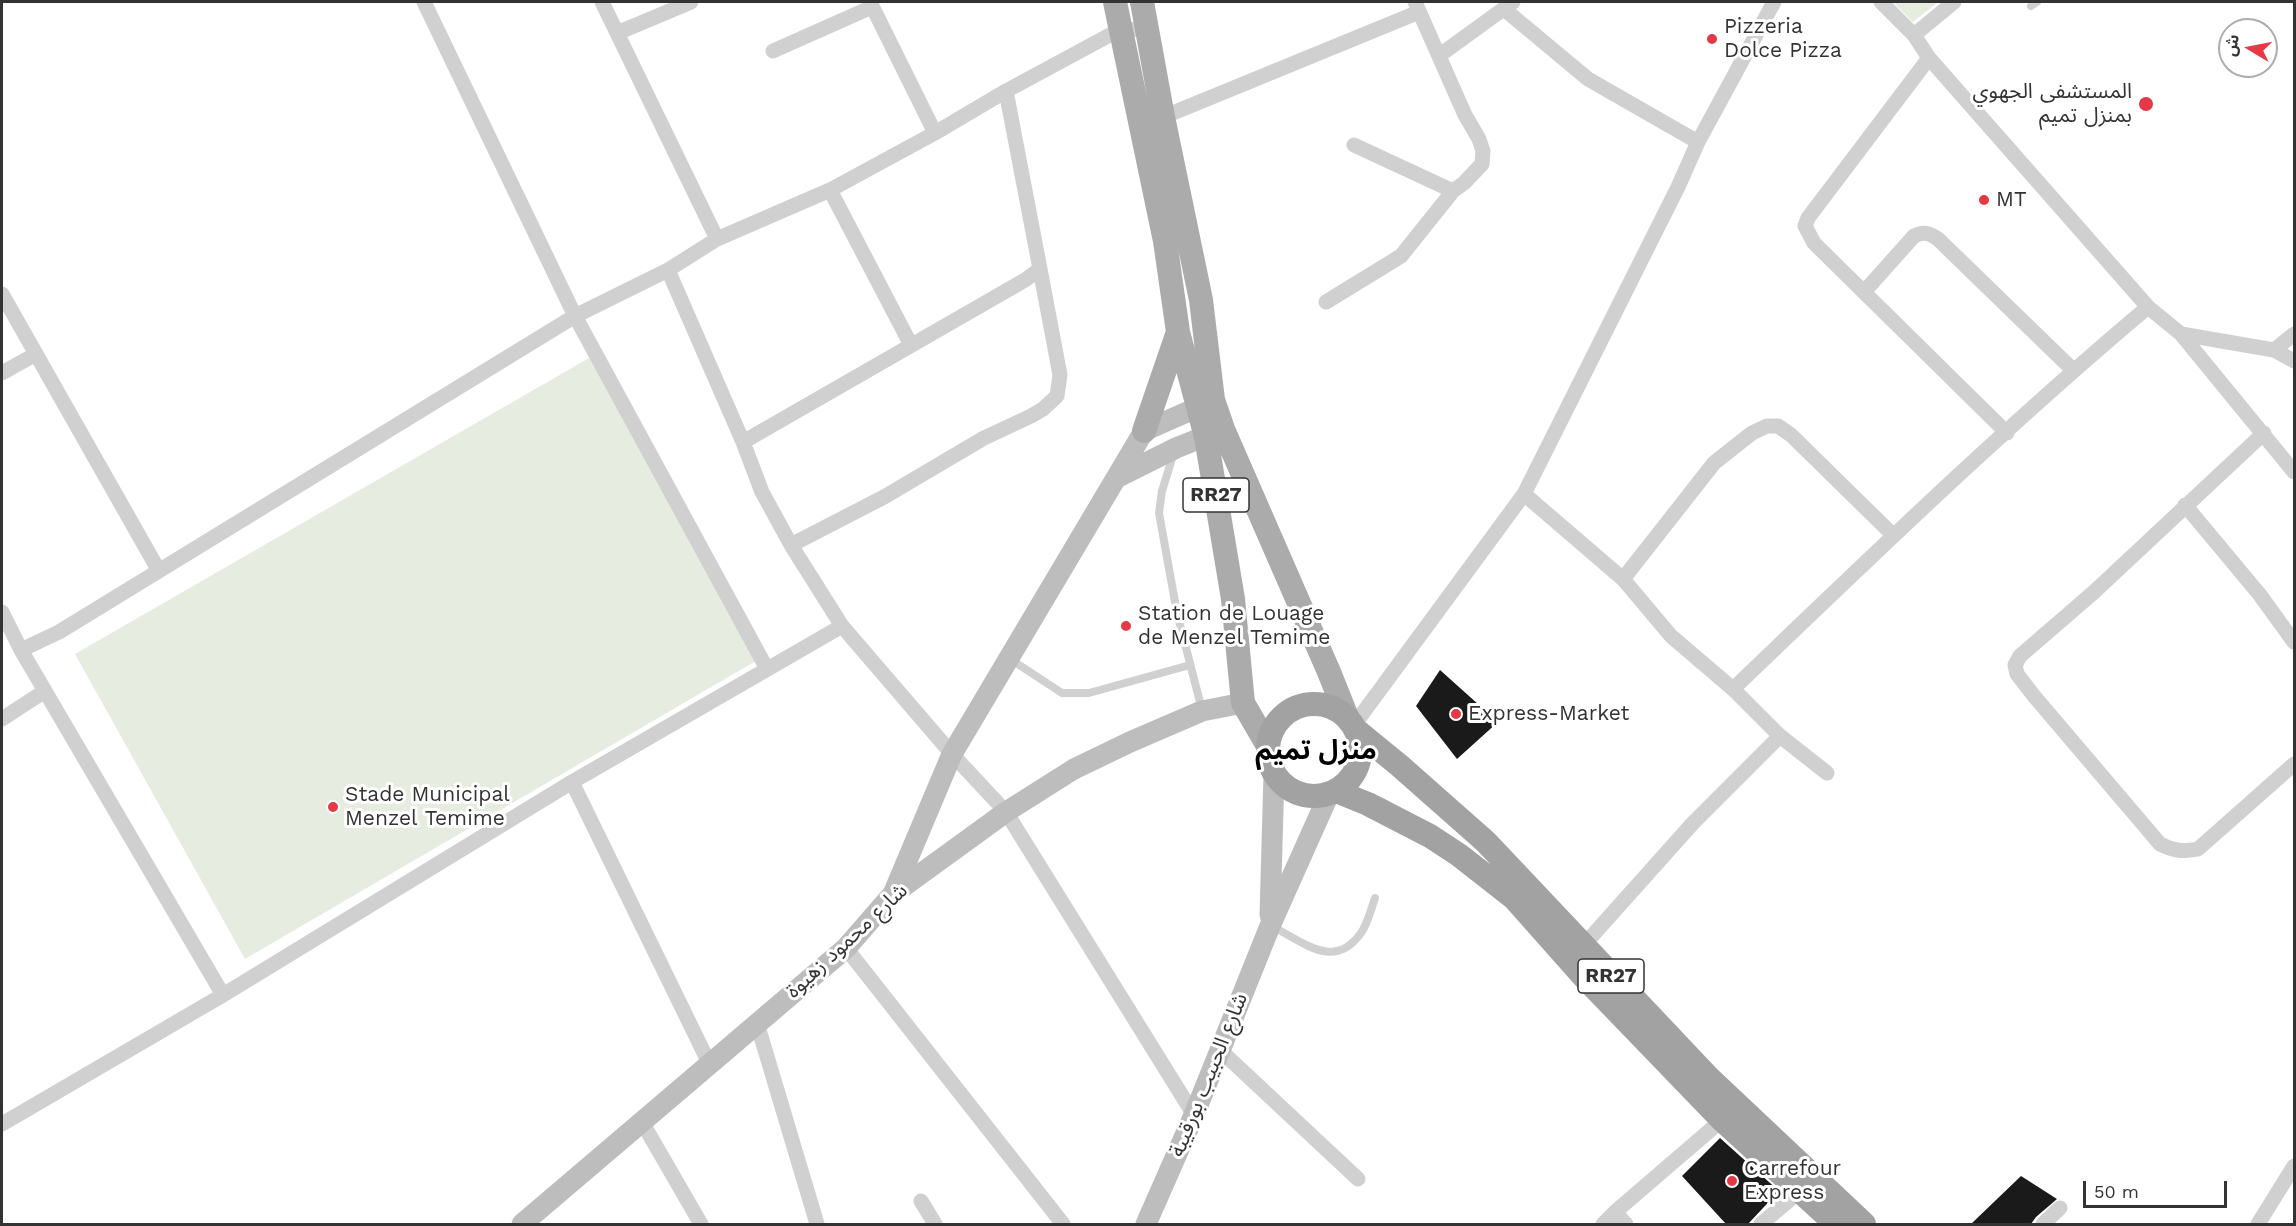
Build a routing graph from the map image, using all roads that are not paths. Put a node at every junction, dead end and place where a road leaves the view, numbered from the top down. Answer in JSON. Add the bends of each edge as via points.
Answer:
{"nodes":[{"id":1,"x":424,"y":2,"type":"edge"},
{"id":2,"x":602,"y":2,"type":"edge"},
{"id":3,"x":691,"y":2,"type":"edge"},
{"id":4,"x":1115,"y":2,"type":"edge"},
{"id":5,"x":1142,"y":2,"type":"edge"},
{"id":6,"x":1774,"y":2,"type":"edge"},
{"id":7,"x":1881,"y":2,"type":"edge"},
{"id":8,"x":1954,"y":2,"type":"edge"},
{"id":9,"x":871,"y":4,"type":"edge"},
{"id":10,"x":1509,"y":5,"type":"edge"},
{"id":11,"x":1417,"y":7,"type":"edge"},
{"id":12,"x":1146,"y":29,"type":"junction"},
{"id":13,"x":1119,"y":30,"type":"junction"},
{"id":14,"x":617,"y":33,"type":"junction"},
{"id":15,"x":1914,"y":35,"type":"junction"},
{"id":16,"x":773,"y":51,"type":"dead end"},
{"id":17,"x":1440,"y":55,"type":"junction"},
{"id":18,"x":1929,"y":58,"type":"junction"},
{"id":19,"x":1006,"y":90,"type":"junction"},
{"id":20,"x":1162,"y":117,"type":"junction"},
{"id":21,"x":935,"y":133,"type":"junction"},
{"id":22,"x":1698,"y":142,"type":"junction"},
{"id":23,"x":1354,"y":145,"type":"dead end"},
{"id":24,"x":830,"y":190,"type":"junction"},
{"id":25,"x":1453,"y":191,"type":"junction"},
{"id":26,"x":717,"y":239,"type":"junction"},
{"id":27,"x":1040,"y":269,"type":"junction"},
{"id":28,"x":668,"y":270,"type":"junction"},
{"id":29,"x":1864,"y":292,"type":"junction"},
{"id":30,"x":2,"y":294,"type":"edge"},
{"id":31,"x":1326,"y":302,"type":"dead end"},
{"id":32,"x":2148,"y":307,"type":"junction"},
{"id":33,"x":575,"y":316,"type":"junction"},
{"id":34,"x":1178,"y":332,"type":"junction"},
{"id":35,"x":2181,"y":334,"type":"junction"},
{"id":36,"x":2295,"y":334,"type":"edge"},
{"id":37,"x":911,"y":345,"type":"junction"},
{"id":38,"x":2274,"y":350,"type":"junction"},
{"id":39,"x":36,"y":354,"type":"junction"},
{"id":40,"x":2295,"y":361,"type":"edge"},
{"id":41,"x":2073,"y":370,"type":"junction"},
{"id":42,"x":2,"y":373,"type":"edge"},
{"id":43,"x":1206,"y":403,"type":"junction"},
{"id":44,"x":1144,"y":431,"type":"junction"},
{"id":45,"x":1215,"y":433,"type":"junction"},
{"id":46,"x":2007,"y":433,"type":"junction"},
{"id":47,"x":2264,"y":433,"type":"junction"},
{"id":48,"x":743,"y":442,"type":"junction"},
{"id":49,"x":1176,"y":448,"type":"junction"},
{"id":50,"x":2295,"y":472,"type":"edge"},
{"id":51,"x":1118,"y":477,"type":"junction"},
{"id":52,"x":1524,"y":494,"type":"junction"},
{"id":53,"x":2185,"y":505,"type":"junction"},
{"id":54,"x":1893,"y":535,"type":"junction"},
{"id":55,"x":791,"y":545,"type":"junction"},
{"id":56,"x":159,"y":571,"type":"junction"},
{"id":57,"x":1623,"y":579,"type":"junction"},
{"id":58,"x":2,"y":612,"type":"edge"},
{"id":59,"x":842,"y":626,"type":"junction"},
{"id":60,"x":2295,"y":642,"type":"edge"},
{"id":61,"x":21,"y":650,"type":"junction"},
{"id":62,"x":1008,"y":658,"type":"junction"},
{"id":63,"x":1190,"y":665,"type":"junction"},
{"id":64,"x":767,"y":669,"type":"junction"},
{"id":65,"x":1733,"y":689,"type":"junction"},
{"id":66,"x":45,"y":691,"type":"junction"},
{"id":67,"x":1243,"y":703,"type":"junction"},
{"id":68,"x":1202,"y":711,"type":"junction"},
{"id":69,"x":2,"y":719,"type":"edge"},
{"id":70,"x":1352,"y":724,"type":"junction"},
{"id":71,"x":1780,"y":736,"type":"junction"},
{"id":72,"x":1268,"y":746,"type":"junction"},
{"id":73,"x":952,"y":754,"type":"junction"},
{"id":74,"x":2295,"y":764,"type":"edge"},
{"id":75,"x":1827,"y":773,"type":"dead end"},
{"id":76,"x":1274,"y":774,"type":"junction"},
{"id":77,"x":572,"y":782,"type":"junction"},
{"id":78,"x":1332,"y":792,"type":"junction"},
{"id":79,"x":1006,"y":812,"type":"junction"},
{"id":80,"x":893,"y":894,"type":"junction"},
{"id":81,"x":1375,"y":898,"type":"dead end"},
{"id":82,"x":1270,"y":926,"type":"junction"},
{"id":83,"x":1583,"y":946,"type":"junction"},
{"id":84,"x":846,"y":948,"type":"junction"},
{"id":85,"x":223,"y":995,"type":"junction"},
{"id":86,"x":757,"y":1023,"type":"junction"},
{"id":87,"x":1220,"y":1050,"type":"junction"},
{"id":88,"x":710,"y":1063,"type":"junction"},
{"id":89,"x":1194,"y":1115,"type":"junction"},
{"id":90,"x":1722,"y":1120,"type":"junction"},
{"id":91,"x":642,"y":1122,"type":"junction"},
{"id":92,"x":2,"y":1124,"type":"edge"},
{"id":93,"x":2295,"y":1166,"type":"edge"},
{"id":94,"x":1358,"y":1179,"type":"dead end"},
{"id":95,"x":1800,"y":1191,"type":"junction"},
{"id":96,"x":921,"y":1201,"type":"dead end"},
{"id":97,"x":2060,"y":1208,"type":"dead end"},
{"id":98,"x":1616,"y":1212,"type":"junction"},
{"id":99,"x":522,"y":1224,"type":"edge"},
{"id":100,"x":701,"y":1224,"type":"edge"},
{"id":101,"x":817,"y":1224,"type":"edge"},
{"id":102,"x":935,"y":1224,"type":"edge"},
{"id":103,"x":1063,"y":1224,"type":"edge"},
{"id":104,"x":1146,"y":1224,"type":"edge"},
{"id":105,"x":1603,"y":1224,"type":"edge"},
{"id":106,"x":1626,"y":1224,"type":"edge"},
{"id":107,"x":1761,"y":1224,"type":"edge"},
{"id":108,"x":1836,"y":1224,"type":"edge"},
{"id":109,"x":1864,"y":1224,"type":"edge"},
{"id":110,"x":2043,"y":1224,"type":"edge"},
{"id":111,"x":2258,"y":1224,"type":"edge"}],
"edges":[{"from":1,"to":33,"type":"street"},
{"from":2,"to":14,"type":"street"},
{"from":3,"to":14,"type":"street"},
{"from":4,"to":13,"type":"main road","number":"RR27"},
{"from":5,"to":12,"type":"main road","number":"RR27"},
{"from":6,"to":22,"type":"street"},
{"from":7,"to":15,"type":"street"},
{"from":8,"to":15,"type":"street"},
{"from":9,"to":16,"type":"street"},
{"from":9,"to":21,"type":"street"},
{"from":10,"to":17,"type":"street"},
{"from":10,"to":22,"type":"street","via":[[1538,39],[1588,79]]},
{"from":11,"to":17,"type":"street"},
{"from":11,"to":20,"type":"street"},
{"from":12,"to":13,"type":"street"},
{"from":12,"to":20,"type":"main road","number":"RR27"},
{"from":13,"to":19,"type":"street"},
{"from":13,"to":34,"type":"main road","number":"RR27","via":[[1166,241]]},
{"from":14,"to":26,"type":"street"},
{"from":15,"to":18,"type":"street"},
{"from":17,"to":25,"type":"street","via":[[1483,151],[1482,164]]},
{"from":18,"to":29,"type":"street","via":[[1805,226],[1814,243]]},
{"from":18,"to":32,"type":"street"},
{"from":19,"to":21,"type":"street"},
{"from":19,"to":27,"type":"street"},
{"from":20,"to":43,"type":"main road","number":"RR27","via":[[1200,300]]},
{"from":21,"to":24,"type":"street"},
{"from":22,"to":52,"type":"street"},
{"from":23,"to":25,"type":"street"},
{"from":24,"to":26,"type":"street"},
{"from":24,"to":37,"type":"street"},
{"from":25,"to":31,"type":"street","via":[[1401,256]]},
{"from":26,"to":28,"type":"street"},
{"from":27,"to":37,"type":"street"},
{"from":27,"to":55,"type":"street","via":[[1060,375],[1057,396],[1031,416]]},
{"from":28,"to":33,"type":"street"},
{"from":28,"to":48,"type":"street"},
{"from":29,"to":41,"type":"street","via":[[1914,236],[1930,233]]},
{"from":29,"to":46,"type":"street"},
{"from":30,"to":39,"type":"street"},
{"from":32,"to":35,"type":"street"},
{"from":32,"to":41,"type":"street"},
{"from":33,"to":56,"type":"street"},
{"from":33,"to":64,"type":"street"},
{"from":34,"to":43,"type":"main road","number":"RR27"},
{"from":34,"to":44,"type":"main road"},
{"from":35,"to":38,"type":"street"},
{"from":35,"to":47,"type":"street"},
{"from":36,"to":38,"type":"street"},
{"from":37,"to":48,"type":"street"},
{"from":38,"to":40,"type":"street"},
{"from":39,"to":42,"type":"street"},
{"from":39,"to":56,"type":"street"},
{"from":41,"to":46,"type":"street"},
{"from":43,"to":44,"type":"main road"},
{"from":43,"to":45,"type":"main road","number":"RR27"},
{"from":44,"to":51,"type":"main road"},
{"from":45,"to":49,"type":"main road"},
{"from":45,"to":67,"type":"main road","number":"RR27"},
{"from":45,"to":70,"type":"main road","number":"RR27"},
{"from":46,"to":54,"type":"street"},
{"from":47,"to":50,"type":"street"},
{"from":47,"to":53,"type":"street"},
{"from":48,"to":55,"type":"street","via":[[762,492]]},
{"from":49,"to":51,"type":"main road"},
{"from":49,"to":63,"type":"lane","via":[[1159,513]]},
{"from":51,"to":62,"type":"main road"},
{"from":52,"to":57,"type":"street"},
{"from":52,"to":70,"type":"street"},
{"from":53,"to":60,"type":"street"},
{"from":53,"to":74,"type":"street","via":[[2020,656],[2015,665],[2017,674],[2160,844],[2172,850],[2198,849]]},
{"from":54,"to":57,"type":"street","via":[[1791,435],[1778,426],[1767,426],[1714,463]]},
{"from":54,"to":65,"type":"street"},
{"from":55,"to":59,"type":"street"},
{"from":56,"to":61,"type":"street","via":[[59,632]]},
{"from":57,"to":65,"type":"street","via":[[1671,636]]},
{"from":58,"to":61,"type":"street"},
{"from":59,"to":64,"type":"street"},
{"from":59,"to":73,"type":"street"},
{"from":61,"to":66,"type":"street"},
{"from":62,"to":63,"type":"lane","via":[[1062,693],[1089,693]]},
{"from":62,"to":73,"type":"main road"},
{"from":63,"to":68,"type":"lane"},
{"from":64,"to":77,"type":"street"},
{"from":65,"to":71,"type":"street"},
{"from":66,"to":69,"type":"street"},
{"from":66,"to":85,"type":"street"},
{"from":67,"to":68,"type":"main road","name":"شارع محمود زهيوة"},
{"from":67,"to":72,"type":"main road","number":"RR27"},
{"from":68,"to":79,"type":"main road","name":"شارع محمود زهيوة","via":[[1074,769]]},
{"from":70,"to":72,"type":"highway","number":"RR27","via":[[1334,708],[1305,704],[1279,719]]},
{"from":70,"to":78,"type":"highway","number":"RR27","via":[[1360,743],[1360,757],[1347,782]]},
{"from":70,"to":83,"type":"highway","number":"RR27","via":[[1486,842]]},
{"from":71,"to":75,"type":"street"},
{"from":71,"to":83,"type":"street","via":[[1693,823]]},
{"from":72,"to":76,"type":"highway","number":"RR27"},
{"from":73,"to":79,"type":"street"},
{"from":73,"to":80,"type":"main road"},
{"from":76,"to":78,"type":"highway","number":"RR27","via":[[1298,794],[1319,796]]},
{"from":76,"to":82,"type":"main road","name":"شارع الحبيب بورقيبة"},
{"from":77,"to":85,"type":"street"},
{"from":77,"to":88,"type":"street"},
{"from":78,"to":82,"type":"main road","name":"شارع الحبيب بورقيبة"},
{"from":78,"to":90,"type":"highway","number":"RR27","via":[[1368,804],[1430,836],[1514,898]]},
{"from":79,"to":80,"type":"main road","name":"شارع محمود زهيوة"},
{"from":79,"to":89,"type":"street"},
{"from":80,"to":84,"type":"main road","name":"شارع محمود زهيوة"},
{"from":81,"to":82,"type":"lane","via":[[1362,932],[1341,951],[1325,953]]},
{"from":82,"to":87,"type":"main road","name":"شارع الحبيب بورقيبة"},
{"from":83,"to":109,"type":"highway","number":"RR27","via":[[1708,1077]]},
{"from":84,"to":86,"type":"main road","name":"شارع محمود زهيوة"},
{"from":84,"to":103,"type":"street"},
{"from":85,"to":92,"type":"street"},
{"from":86,"to":88,"type":"main road","name":"شارع محمود زهيوة"},
{"from":86,"to":101,"type":"street"},
{"from":87,"to":89,"type":"main road","name":"شارع الحبيب بورقيبة"},
{"from":87,"to":94,"type":"street"},
{"from":88,"to":91,"type":"main road","name":"شارع محمود زهيوة"},
{"from":89,"to":104,"type":"main road","name":"شارع الحبيب بورقيبة"},
{"from":90,"to":95,"type":"highway","number":"RR27"},
{"from":90,"to":98,"type":"street"},
{"from":91,"to":99,"type":"main road","name":"شارع محمود زهيوة"},
{"from":91,"to":100,"type":"street"},
{"from":93,"to":111,"type":"street"},
{"from":95,"to":107,"type":"street"},
{"from":95,"to":108,"type":"highway","number":"RR27"},
{"from":96,"to":102,"type":"street"},
{"from":97,"to":110,"type":"street"},
{"from":98,"to":105,"type":"street"},
{"from":98,"to":106,"type":"street"}]}
